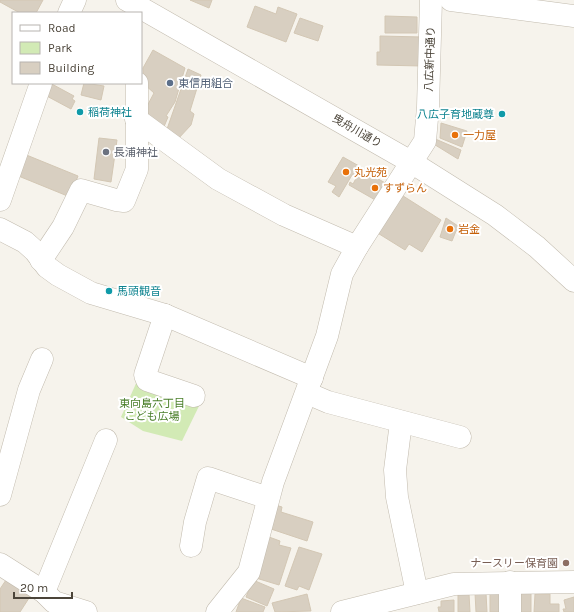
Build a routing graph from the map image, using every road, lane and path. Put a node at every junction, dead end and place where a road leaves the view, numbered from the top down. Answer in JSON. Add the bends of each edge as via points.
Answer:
{"nodes":[{"id":1,"x":75,"y":0,"type":"edge"},
{"id":2,"x":432,"y":0,"type":"edge"},
{"id":3,"x":451,"y":0,"type":"edge"},
{"id":4,"x":136,"y":7,"type":"edge"},
{"id":5,"x":70,"y":12,"type":"edge"},
{"id":6,"x":574,"y":16,"type":"edge"},
{"id":7,"x":41,"y":84,"type":"edge"},
{"id":8,"x":137,"y":84,"type":"edge"},
{"id":9,"x":136,"y":119,"type":"junction"},
{"id":10,"x":411,"y":162,"type":"junction"},
{"id":11,"x":0,"y":200,"type":"edge"},
{"id":12,"x":0,"y":229,"type":"edge"},
{"id":13,"x":357,"y":247,"type":"junction"},
{"id":14,"x":41,"y":260,"type":"junction"},
{"id":15,"x":574,"y":281,"type":"edge"},
{"id":16,"x":165,"y":315,"type":"junction"},
{"id":17,"x":42,"y":358,"type":"dead end"},
{"id":18,"x":310,"y":386,"type":"junction"},
{"id":19,"x":194,"y":396,"type":"dead end"},
{"id":20,"x":401,"y":422,"type":"junction"},
{"id":21,"x":460,"y":437,"type":"dead end"},
{"id":22,"x":106,"y":440,"type":"dead end"},
{"id":23,"x":0,"y":495,"type":"edge"},
{"id":24,"x":268,"y":498,"type":"junction"},
{"id":25,"x":191,"y":546,"type":"dead end"},
{"id":26,"x":0,"y":564,"type":"edge"},
{"id":27,"x":510,"y":582,"type":"junction"},
{"id":28,"x":574,"y":582,"type":"edge"},
{"id":29,"x":417,"y":593,"type":"junction"},
{"id":30,"x":48,"y":602,"type":"edge"},
{"id":31,"x":382,"y":607,"type":"edge"},
{"id":32,"x":86,"y":612,"type":"edge"},
{"id":33,"x":217,"y":612,"type":"edge"},
{"id":34,"x":342,"y":612,"type":"edge"},
{"id":35,"x":510,"y":612,"type":"edge"}],
"edges":[{"from":1,"to":5,"type":"street"},
{"from":2,"to":10,"type":"street","name":"八広新中通り","via":[[425,141]]},
{"from":3,"to":6,"type":"street"},
{"from":4,"to":10,"type":"street","name":"曳舟川通り"},
{"from":7,"to":11,"type":"street"},
{"from":8,"to":9,"type":"street"},
{"from":9,"to":13,"type":"street","via":[[218,179],[284,214]]},
{"from":9,"to":14,"type":"street","via":[[137,169],[124,201],[81,190],[63,227]]},
{"from":10,"to":13,"type":"street","name":"八広新中通り"},
{"from":10,"to":15,"type":"street","name":"曳舟川通り","via":[[495,215]]},
{"from":12,"to":14,"type":"street","via":[[25,242]]},
{"from":13,"to":18,"type":"street","name":"八広新中通り","via":[[342,274],[327,336]]},
{"from":14,"to":16,"type":"street","via":[[58,275],[91,293]]},
{"from":16,"to":18,"type":"street"},
{"from":16,"to":19,"type":"street","via":[[145,375],[146,380]]},
{"from":17,"to":23,"type":"street","via":[[29,390]]},
{"from":18,"to":20,"type":"street","via":[[328,402]]},
{"from":18,"to":24,"type":"street","name":"八広新中通り"},
{"from":20,"to":21,"type":"street"},
{"from":20,"to":29,"type":"street","via":[[395,470],[397,497]]},
{"from":22,"to":30,"type":"street"},
{"from":24,"to":25,"type":"street","via":[[208,478]]},
{"from":24,"to":33,"type":"street","name":"八広新中通り","via":[[249,572]]},
{"from":26,"to":30,"type":"street"},
{"from":27,"to":28,"type":"street"},
{"from":27,"to":29,"type":"street","via":[[454,584]]},
{"from":27,"to":35,"type":"street"},
{"from":29,"to":31,"type":"street"},
{"from":30,"to":32,"type":"street"},
{"from":31,"to":34,"type":"street"}]}
